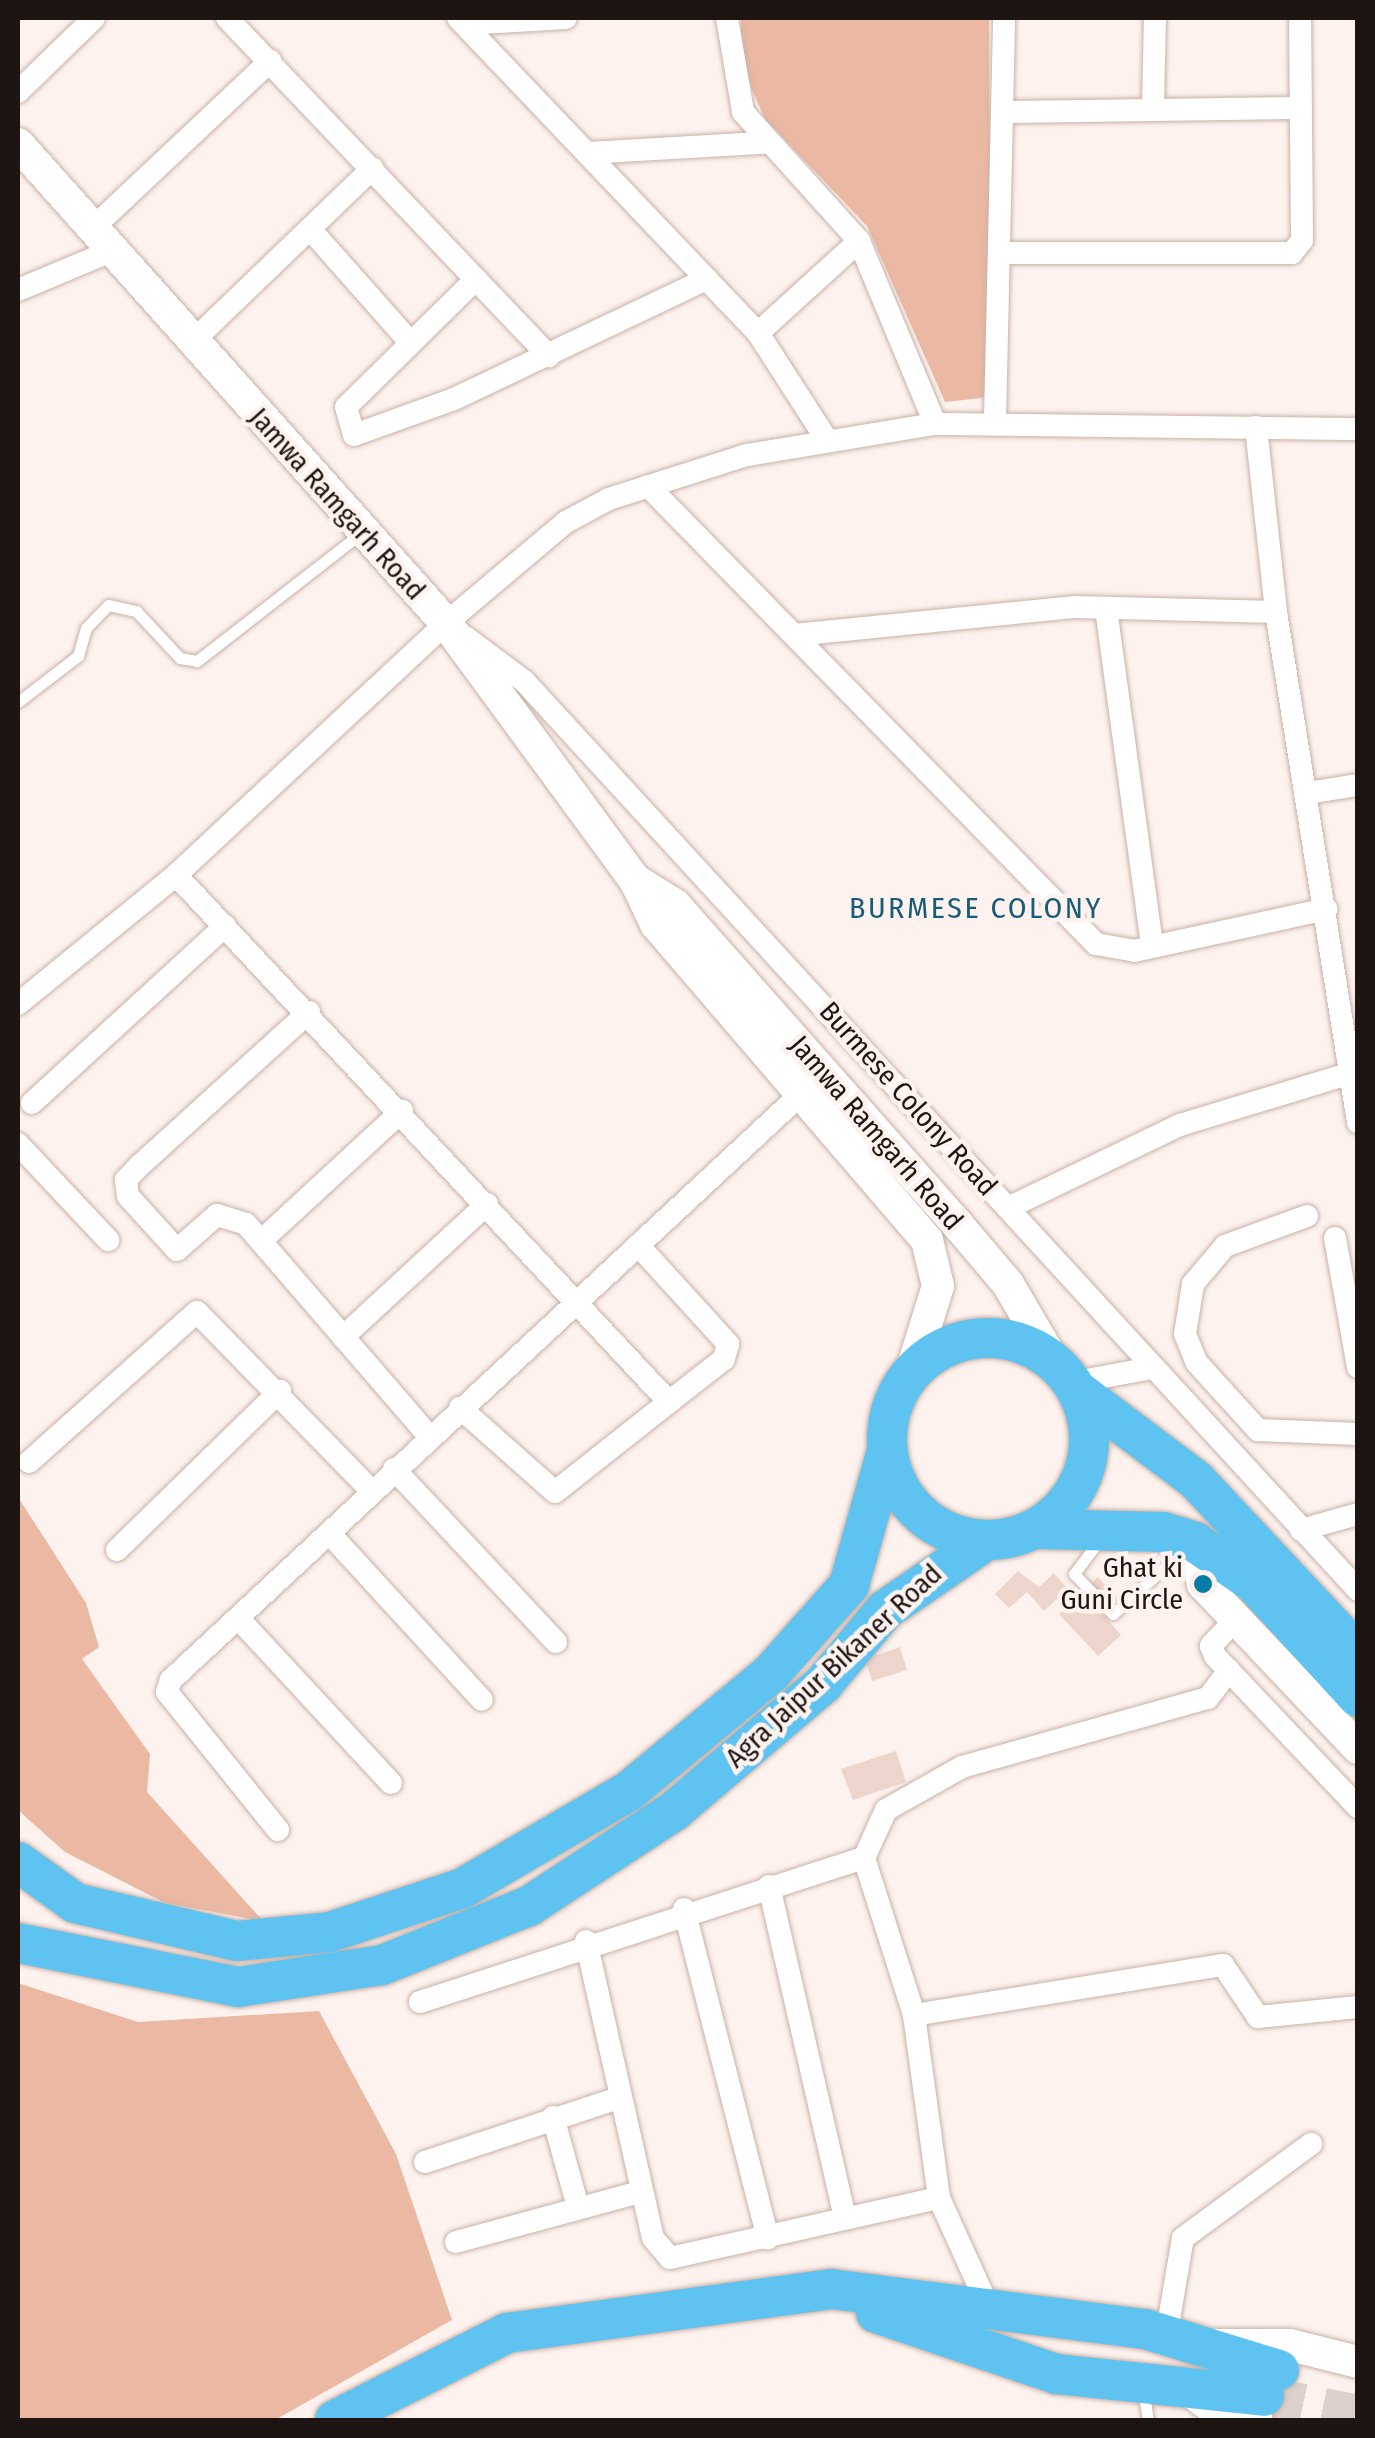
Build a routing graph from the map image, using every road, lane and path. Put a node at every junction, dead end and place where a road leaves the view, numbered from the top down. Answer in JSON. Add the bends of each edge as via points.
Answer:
{"nodes":[{"id":1,"x":94,"y":18,"type":"edge"},
{"id":2,"x":228,"y":18,"type":"edge"},
{"id":3,"x":566,"y":18,"type":"edge"},
{"id":4,"x":728,"y":18,"type":"edge"},
{"id":5,"x":1004,"y":18,"type":"edge"},
{"id":6,"x":1154,"y":18,"type":"edge"},
{"id":7,"x":1300,"y":18,"type":"edge"},
{"id":8,"x":461,"y":21,"type":"edge"},
{"id":9,"x":270,"y":61,"type":"junction"},
{"id":10,"x":18,"y":92,"type":"edge"},
{"id":11,"x":1153,"y":106,"type":"junction"},
{"id":12,"x":1300,"y":108,"type":"junction"},
{"id":13,"x":1004,"y":112,"type":"junction"},
{"id":14,"x":762,"y":143,"type":"junction"},
{"id":15,"x":18,"y":144,"type":"edge"},
{"id":16,"x":587,"y":153,"type":"junction"},
{"id":17,"x":373,"y":168,"type":"junction"},
{"id":18,"x":310,"y":229,"type":"junction"},
{"id":19,"x":105,"y":238,"type":"junction"},
{"id":20,"x":859,"y":240,"type":"junction"},
{"id":21,"x":1005,"y":253,"type":"junction"},
{"id":22,"x":476,"y":278,"type":"junction"},
{"id":23,"x":707,"y":279,"type":"junction"},
{"id":24,"x":18,"y":290,"type":"edge"},
{"id":25,"x":758,"y":333,"type":"junction"},
{"id":26,"x":191,"y":343,"type":"junction"},
{"id":27,"x":411,"y":343,"type":"junction"},
{"id":28,"x":548,"y":356,"type":"junction"},
{"id":29,"x":995,"y":420,"type":"junction"},
{"id":30,"x":936,"y":424,"type":"junction"},
{"id":31,"x":1256,"y":427,"type":"junction"},
{"id":32,"x":1358,"y":430,"type":"edge"},
{"id":33,"x":825,"y":438,"type":"junction"},
{"id":34,"x":648,"y":486,"type":"junction"},
{"id":35,"x":360,"y":534,"type":"junction"},
{"id":36,"x":1106,"y":609,"type":"junction"},
{"id":37,"x":1276,"y":612,"type":"junction"},
{"id":38,"x":446,"y":622,"type":"junction"},
{"id":39,"x":794,"y":635,"type":"junction"},
{"id":40,"x":18,"y":702,"type":"edge"},
{"id":41,"x":1358,"y":785,"type":"edge"},
{"id":42,"x":1306,"y":793,"type":"junction"},
{"id":43,"x":176,"y":876,"type":"junction"},
{"id":44,"x":636,"y":880,"type":"junction"},
{"id":45,"x":1326,"y":909,"type":"junction"},
{"id":46,"x":225,"y":926,"type":"junction"},
{"id":47,"x":1152,"y":944,"type":"junction"},
{"id":48,"x":18,"y":1004,"type":"edge"},
{"id":49,"x":309,"y":1012,"type":"junction"},
{"id":50,"x":1348,"y":1074,"type":"junction"},
{"id":51,"x":802,"y":1093,"type":"junction"},
{"id":52,"x":32,"y":1103,"type":"dead end"},
{"id":53,"x":402,"y":1112,"type":"junction"},
{"id":54,"x":1358,"y":1122,"type":"edge"},
{"id":55,"x":18,"y":1144,"type":"edge"},
{"id":56,"x":487,"y":1204,"type":"junction"},
{"id":57,"x":1008,"y":1208,"type":"junction"},
{"id":58,"x":1306,"y":1216,"type":"dead end"},
{"id":59,"x":1335,"y":1238,"type":"dead end"},
{"id":60,"x":108,"y":1240,"type":"dead end"},
{"id":61,"x":261,"y":1241,"type":"junction"},
{"id":62,"x":638,"y":1245,"type":"junction"},
{"id":63,"x":579,"y":1302,"type":"junction"},
{"id":64,"x":343,"y":1336,"type":"junction"},
{"id":65,"x":1358,"y":1366,"type":"edge"},
{"id":66,"x":1151,"y":1368,"type":"junction"},
{"id":67,"x":910,"y":1376,"type":"junction"},
{"id":68,"x":1067,"y":1379,"type":"junction"},
{"id":69,"x":280,"y":1392,"type":"junction"},
{"id":70,"x":669,"y":1402,"type":"junction"},
{"id":71,"x":460,"y":1408,"type":"junction"},
{"id":72,"x":1358,"y":1434,"type":"edge"},
{"id":73,"x":428,"y":1435,"type":"junction"},
{"id":74,"x":888,"y":1451,"type":"junction"},
{"id":75,"x":29,"y":1462,"type":"dead end"},
{"id":76,"x":394,"y":1469,"type":"junction"},
{"id":77,"x":371,"y":1490,"type":"junction"},
{"id":78,"x":1358,"y":1514,"type":"edge"},
{"id":79,"x":1037,"y":1529,"type":"junction"},
{"id":80,"x":1108,"y":1530,"type":"junction"},
{"id":81,"x":1301,"y":1530,"type":"junction"},
{"id":82,"x":329,"y":1533,"type":"junction"},
{"id":83,"x":986,"y":1540,"type":"junction"},
{"id":84,"x":1194,"y":1542,"type":"junction"},
{"id":85,"x":117,"y":1550,"type":"dead end"},
{"id":86,"x":1358,"y":1590,"type":"edge"},
{"id":87,"x":238,"y":1618,"type":"junction"},
{"id":88,"x":1236,"y":1619,"type":"junction"},
{"id":89,"x":556,"y":1642,"type":"dead end"},
{"id":90,"x":1358,"y":1652,"type":"edge"},
{"id":91,"x":1228,"y":1670,"type":"junction"},
{"id":92,"x":1358,"y":1697,"type":"edge"},
{"id":93,"x":482,"y":1700,"type":"dead end"},
{"id":94,"x":1358,"y":1748,"type":"edge"},
{"id":95,"x":391,"y":1783,"type":"dead end"},
{"id":96,"x":1358,"y":1807,"type":"edge"},
{"id":97,"x":278,"y":1830,"type":"dead end"},
{"id":98,"x":864,"y":1858,"type":"junction"},
{"id":99,"x":18,"y":1862,"type":"edge"},
{"id":100,"x":769,"y":1886,"type":"junction"},
{"id":101,"x":684,"y":1909,"type":"junction"},
{"id":102,"x":586,"y":1941,"type":"junction"},
{"id":103,"x":18,"y":1943,"type":"edge"},
{"id":104,"x":420,"y":2002,"type":"dead end"},
{"id":105,"x":1358,"y":2007,"type":"edge"},
{"id":106,"x":914,"y":2014,"type":"junction"},
{"id":107,"x":616,"y":2099,"type":"junction"},
{"id":108,"x":552,"y":2117,"type":"junction"},
{"id":109,"x":1310,"y":2144,"type":"dead end"},
{"id":110,"x":425,"y":2162,"type":"dead end"},
{"id":111,"x":640,"y":2192,"type":"junction"},
{"id":112,"x":940,"y":2198,"type":"junction"},
{"id":113,"x":578,"y":2207,"type":"junction"},
{"id":114,"x":845,"y":2217,"type":"junction"},
{"id":115,"x":768,"y":2238,"type":"junction"},
{"id":116,"x":456,"y":2242,"type":"dead end"},
{"id":117,"x":989,"y":2308,"type":"junction"},
{"id":118,"x":915,"y":2311,"type":"junction"},
{"id":119,"x":1036,"y":2320,"type":"junction"},
{"id":120,"x":1026,"y":2362,"type":"junction"},
{"id":121,"x":1358,"y":2362,"type":"edge"},
{"id":122,"x":1167,"y":2375,"type":"edge"},
{"id":123,"x":1266,"y":2396,"type":"tunnel mouth"},
{"id":124,"x":335,"y":2420,"type":"edge"},
{"id":125,"x":374,"y":2420,"type":"edge"}],
"edges":[{"from":1,"to":10,"type":"street"},
{"from":2,"to":9,"type":"street"},
{"from":3,"to":8,"type":"street"},
{"from":4,"to":14,"type":"street","via":[[730,67]]},
{"from":5,"to":13,"type":"street"},
{"from":6,"to":11,"type":"street"},
{"from":7,"to":12,"type":"street"},
{"from":8,"to":16,"type":"street"},
{"from":9,"to":17,"type":"street"},
{"from":9,"to":19,"type":"street"},
{"from":11,"to":12,"type":"street"},
{"from":11,"to":13,"type":"street"},
{"from":12,"to":21,"type":"street","via":[[1302,240],[1292,253]]},
{"from":13,"to":21,"type":"street"},
{"from":14,"to":16,"type":"street"},
{"from":14,"to":20,"type":"street"},
{"from":15,"to":19,"type":"main road","name":"Jamwa Ramgarh Road"},
{"from":16,"to":23,"type":"street"},
{"from":17,"to":18,"type":"street"},
{"from":17,"to":22,"type":"street"},
{"from":18,"to":26,"type":"street"},
{"from":18,"to":27,"type":"street"},
{"from":19,"to":24,"type":"street"},
{"from":19,"to":26,"type":"main road","name":"Jamwa Ramgarh Road"},
{"from":20,"to":25,"type":"street"},
{"from":20,"to":30,"type":"street"},
{"from":21,"to":29,"type":"street"},
{"from":22,"to":27,"type":"street"},
{"from":22,"to":28,"type":"street"},
{"from":23,"to":25,"type":"street"},
{"from":23,"to":28,"type":"street"},
{"from":25,"to":33,"type":"street"},
{"from":26,"to":35,"type":"main road","name":"Jamwa Ramgarh Road"},
{"from":27,"to":28,"type":"street","via":[[346,407],[354,434]]},
{"from":29,"to":30,"type":"street"},
{"from":29,"to":31,"type":"street"},
{"from":30,"to":33,"type":"street"},
{"from":31,"to":32,"type":"street"},
{"from":31,"to":37,"type":"street"},
{"from":33,"to":34,"type":"street"},
{"from":34,"to":38,"type":"street","via":[[566,522]]},
{"from":34,"to":39,"type":"street"},
{"from":35,"to":38,"type":"main road","name":"Jamwa Ramgarh Road"},
{"from":35,"to":40,"type":"lane","via":[[197,661],[180,658],[136,611],[108,605],[86,628],[78,656]]},
{"from":36,"to":37,"type":"street"},
{"from":36,"to":39,"type":"street"},
{"from":36,"to":47,"type":"street"},
{"from":37,"to":42,"type":"street"},
{"from":38,"to":43,"type":"street"},
{"from":38,"to":44,"type":"main road","name":"Jamwa Ramgarh Road"},
{"from":38,"to":57,"type":"street","name":"Burmese Colony Road","via":[[524,681]]},
{"from":39,"to":47,"type":"street","via":[[1096,944],[1118,952]]},
{"from":41,"to":42,"type":"street"},
{"from":42,"to":45,"type":"street"},
{"from":43,"to":46,"type":"street"},
{"from":43,"to":48,"type":"street"},
{"from":44,"to":51,"type":"main road","name":"Jamwa Ramgarh Road","via":[[656,924]]},
{"from":44,"to":68,"type":"main road","name":"Jamwa Ramgarh Road","via":[[674,905],[958,1225],[1008,1284]]},
{"from":45,"to":47,"type":"street"},
{"from":45,"to":50,"type":"street"},
{"from":46,"to":49,"type":"street"},
{"from":46,"to":52,"type":"street"},
{"from":49,"to":53,"type":"street"},
{"from":49,"to":61,"type":"street","via":[[126,1180],[128,1196],[177,1250],[230,1213]]},
{"from":50,"to":54,"type":"street"},
{"from":50,"to":57,"type":"street","via":[[1180,1125]]},
{"from":51,"to":62,"type":"street"},
{"from":51,"to":67,"type":"main road","name":"Jamwa Ramgarh Road","via":[[936,1261],[938,1286]]},
{"from":53,"to":56,"type":"street"},
{"from":53,"to":61,"type":"street"},
{"from":55,"to":60,"type":"street"},
{"from":56,"to":63,"type":"street"},
{"from":56,"to":64,"type":"street"},
{"from":57,"to":66,"type":"street","name":"Burmese Colony Road"},
{"from":58,"to":72,"type":"street","via":[[1225,1246],[1193,1284],[1185,1334],[1197,1363],[1258,1430]]},
{"from":59,"to":65,"type":"street"},
{"from":61,"to":64,"type":"street"},
{"from":62,"to":63,"type":"street"},
{"from":62,"to":70,"type":"street","via":[[728,1344],[724,1359]]},
{"from":63,"to":70,"type":"street"},
{"from":63,"to":71,"type":"street"},
{"from":64,"to":73,"type":"street"},
{"from":66,"to":68,"type":"street"},
{"from":66,"to":81,"type":"street","name":"Burmese Colony Road"},
{"from":67,"to":68,"type":"highway","via":[[943,1348],[976,1337],[1019,1340]]},
{"from":67,"to":74,"type":"highway","via":[[891,1411]]},
{"from":68,"to":79,"type":"highway","via":[[1090,1429],[1086,1469]]},
{"from":68,"to":90,"type":"highway","name":"Jamwa Ramgarh Road","via":[[1196,1480]]},
{"from":69,"to":75,"type":"street","via":[[197,1312]]},
{"from":69,"to":77,"type":"street"},
{"from":69,"to":85,"type":"street"},
{"from":70,"to":71,"type":"street","via":[[555,1492]]},
{"from":71,"to":73,"type":"street"},
{"from":73,"to":76,"type":"street"},
{"from":74,"to":83,"type":"highway","via":[[899,1488],[924,1519]]},
{"from":74,"to":99,"type":"highway","name":"Agra Jaipur Bikaner Road","via":[[850,1585],[771,1673],[629,1791],[463,1888],[330,1932],[237,1940],[75,1903]]},
{"from":76,"to":77,"type":"street"},
{"from":76,"to":89,"type":"street"},
{"from":77,"to":82,"type":"street"},
{"from":78,"to":81,"type":"street"},
{"from":79,"to":80,"type":"highway"},
{"from":79,"to":83,"type":"highway"},
{"from":80,"to":84,"type":"highway"},
{"from":80,"to":84,"type":"lane","via":[[1074,1574],[1114,1614]]},
{"from":81,"to":86,"type":"street","name":"Burmese Colony Road"},
{"from":82,"to":87,"type":"street"},
{"from":82,"to":93,"type":"street"},
{"from":83,"to":103,"type":"highway","name":"Agra Jaipur Bikaner Road","via":[[886,1610],[822,1684],[674,1810],[529,1906],[382,1965],[238,1986]]},
{"from":84,"to":88,"type":"main road","via":[[1204,1584]]},
{"from":84,"to":92,"type":"highway","via":[[1238,1570]]},
{"from":87,"to":95,"type":"street"},
{"from":87,"to":97,"type":"street","via":[[166,1692]]},
{"from":88,"to":91,"type":"street","via":[[1212,1646]]},
{"from":88,"to":94,"type":"main road"},
{"from":91,"to":96,"type":"street"},
{"from":91,"to":98,"type":"street","via":[[1208,1698],[962,1767],[886,1810]]},
{"from":98,"to":100,"type":"street"},
{"from":98,"to":106,"type":"street"},
{"from":100,"to":101,"type":"street"},
{"from":100,"to":114,"type":"street"},
{"from":101,"to":102,"type":"street"},
{"from":101,"to":115,"type":"street"},
{"from":102,"to":104,"type":"street"},
{"from":102,"to":107,"type":"street"},
{"from":105,"to":106,"type":"street","via":[[1258,2017],[1222,1965]]},
{"from":106,"to":112,"type":"street"},
{"from":107,"to":108,"type":"street"},
{"from":107,"to":111,"type":"street"},
{"from":108,"to":110,"type":"street"},
{"from":108,"to":113,"type":"street"},
{"from":109,"to":122,"type":"street","via":[[1183,2238]]},
{"from":111,"to":113,"type":"street"},
{"from":111,"to":115,"type":"street","via":[[652,2238],[670,2258]]},
{"from":112,"to":114,"type":"street"},
{"from":112,"to":117,"type":"street"},
{"from":113,"to":116,"type":"street"},
{"from":114,"to":115,"type":"street"},
{"from":117,"to":118,"type":"highway"},
{"from":117,"to":119,"type":"highway"},
{"from":118,"to":120,"type":"highway"},
{"from":118,"to":124,"type":"highway","via":[[832,2289],[507,2333]]},
{"from":118,"to":125,"type":"highway","via":[[818,2310],[543,2350]]},
{"from":119,"to":120,"type":"highway"},
{"from":119,"to":122,"type":"highway"},
{"from":120,"to":122,"type":"highway"},
{"from":121,"to":122,"type":"main road","via":[[1290,2345]]},
{"from":122,"to":123,"type":"highway"}]}
